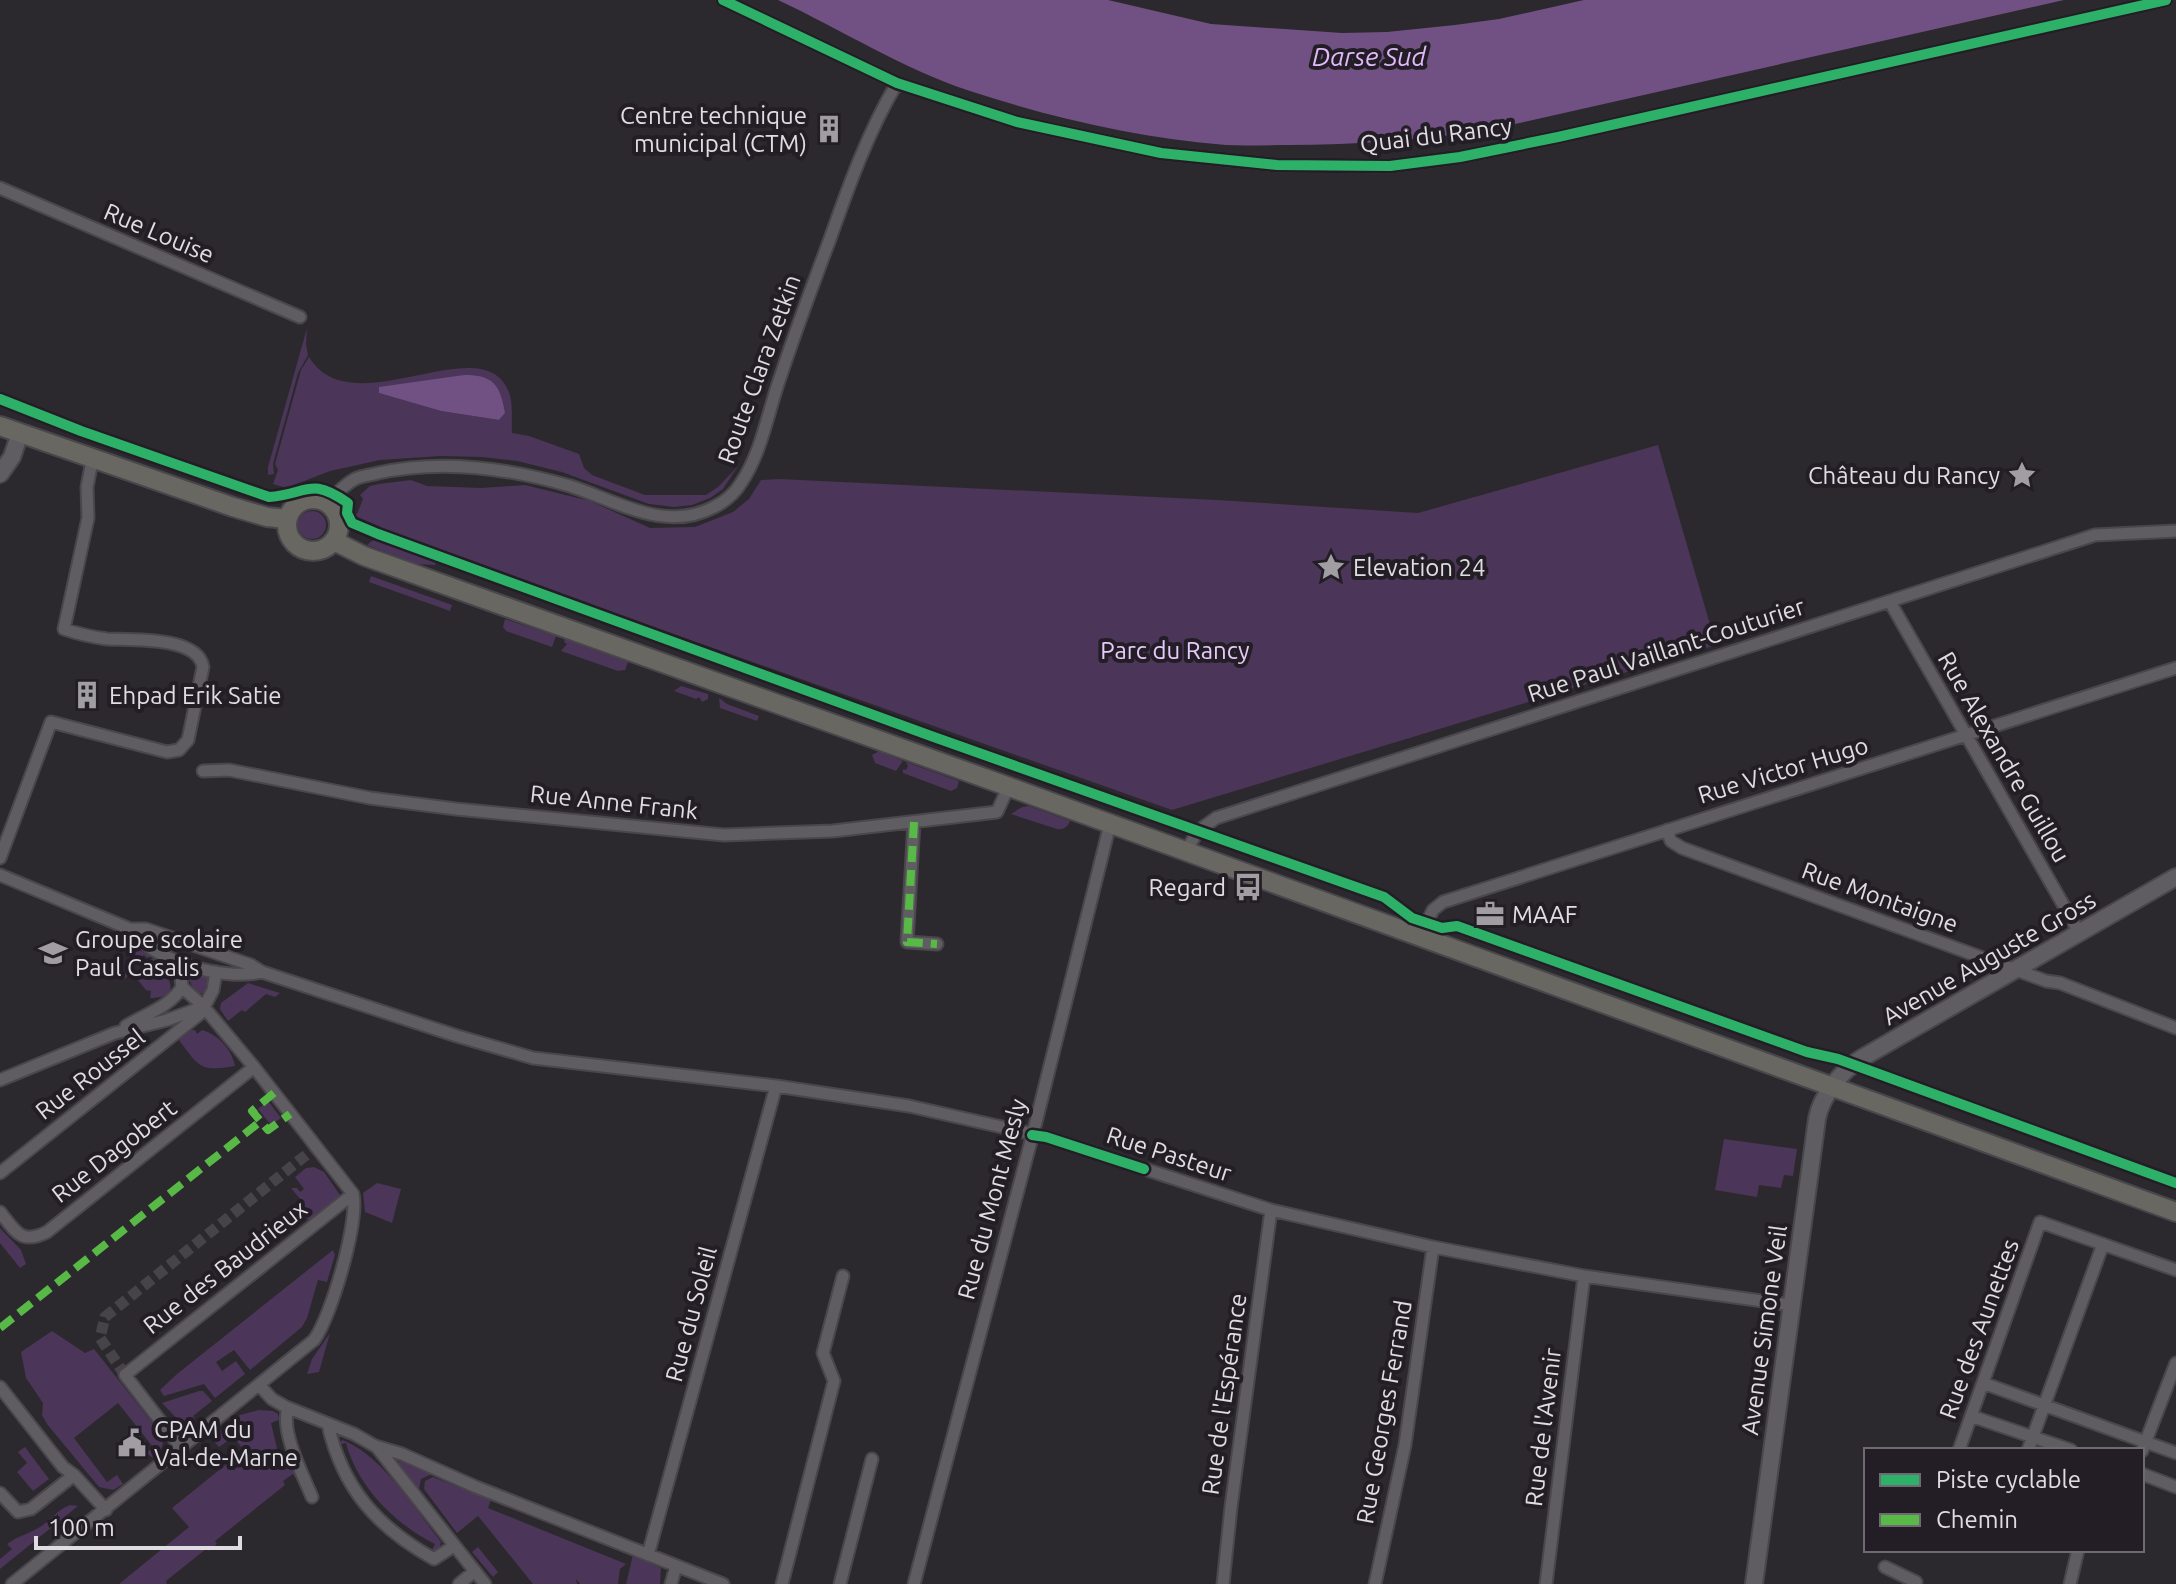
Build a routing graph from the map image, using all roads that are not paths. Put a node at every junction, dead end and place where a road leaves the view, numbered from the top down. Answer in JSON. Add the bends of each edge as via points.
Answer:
{"nodes":[{"id":1,"x":723,"y":0,"type":"edge"},
{"id":2,"x":2166,"y":0,"type":"edge"},
{"id":3,"x":897,"y":83,"type":"junction"},
{"id":4,"x":0,"y":188,"type":"edge"},
{"id":5,"x":300,"y":317,"type":"dead end"},
{"id":6,"x":0,"y":426,"type":"edge"},
{"id":7,"x":20,"y":433,"type":"junction"},
{"id":8,"x":93,"y":456,"type":"junction"},
{"id":9,"x":0,"y":474,"type":"edge"},
{"id":10,"x":327,"y":503,"type":"junction"},
{"id":11,"x":287,"y":519,"type":"junction"},
{"id":12,"x":2176,"y":531,"type":"edge"},
{"id":13,"x":334,"y":541,"type":"junction"},
{"id":14,"x":1890,"y":602,"type":"junction"},
{"id":15,"x":2176,"y":668,"type":"edge"},
{"id":16,"x":1966,"y":736,"type":"junction"},
{"id":17,"x":203,"y":771,"type":"dead end"},
{"id":18,"x":1008,"y":788,"type":"junction"},
{"id":19,"x":914,"y":822,"type":"junction"},
{"id":20,"x":1110,"y":824,"type":"junction"},
{"id":21,"x":1667,"y":830,"type":"junction"},
{"id":22,"x":1186,"y":851,"type":"junction"},
{"id":23,"x":0,"y":858,"type":"edge"},
{"id":24,"x":0,"y":875,"type":"edge"},
{"id":25,"x":2176,"y":878,"type":"edge"},
{"id":26,"x":130,"y":929,"type":"junction"},
{"id":27,"x":2080,"y":934,"type":"junction"},
{"id":28,"x":1420,"y":936,"type":"junction"},
{"id":29,"x":937,"y":944,"type":"dead end"},
{"id":30,"x":200,"y":948,"type":"junction"},
{"id":31,"x":179,"y":962,"type":"junction"},
{"id":32,"x":2016,"y":970,"type":"junction"},
{"id":33,"x":216,"y":972,"type":"junction"},
{"id":34,"x":262,"y":972,"type":"junction"},
{"id":35,"x":182,"y":987,"type":"junction"},
{"id":36,"x":203,"y":1006,"type":"junction"},
{"id":37,"x":2176,"y":1028,"type":"edge"},
{"id":38,"x":115,"y":1033,"type":"junction"},
{"id":39,"x":254,"y":1067,"type":"junction"},
{"id":40,"x":0,"y":1080,"type":"edge"},
{"id":41,"x":776,"y":1086,"type":"junction"},
{"id":42,"x":1833,"y":1087,"type":"junction"},
{"id":43,"x":1032,"y":1135,"type":"junction"},
{"id":44,"x":0,"y":1173,"type":"edge"},
{"id":45,"x":353,"y":1194,"type":"junction"},
{"id":46,"x":1271,"y":1210,"type":"junction"},
{"id":47,"x":0,"y":1212,"type":"edge"},
{"id":48,"x":2176,"y":1212,"type":"edge"},
{"id":49,"x":2103,"y":1244,"type":"junction"},
{"id":50,"x":1433,"y":1247,"type":"junction"},
{"id":51,"x":2176,"y":1270,"type":"edge"},
{"id":52,"x":843,"y":1276,"type":"dead end"},
{"id":53,"x":1584,"y":1276,"type":"junction"},
{"id":54,"x":1791,"y":1305,"type":"junction"},
{"id":55,"x":2176,"y":1363,"type":"edge"},
{"id":56,"x":1983,"y":1383,"type":"junction"},
{"id":57,"x":260,"y":1386,"type":"junction"},
{"id":58,"x":0,"y":1387,"type":"edge"},
{"id":59,"x":2044,"y":1405,"type":"junction"},
{"id":60,"x":288,"y":1408,"type":"junction"},
{"id":61,"x":1971,"y":1416,"type":"junction"},
{"id":62,"x":328,"y":1425,"type":"junction"},
{"id":63,"x":2032,"y":1437,"type":"junction"},
{"id":64,"x":375,"y":1446,"type":"junction"},
{"id":65,"x":2144,"y":1446,"type":"edge"},
{"id":66,"x":1960,"y":1448,"type":"edge"},
{"id":67,"x":2029,"y":1448,"type":"edge"},
{"id":68,"x":2065,"y":1448,"type":"edge"},
{"id":69,"x":182,"y":1449,"type":"junction"},
{"id":70,"x":2176,"y":1453,"type":"edge"},
{"id":71,"x":872,"y":1459,"type":"dead end"},
{"id":72,"x":74,"y":1475,"type":"junction"},
{"id":73,"x":2144,"y":1475,"type":"edge"},
{"id":74,"x":2176,"y":1487,"type":"edge"},
{"id":75,"x":0,"y":1493,"type":"edge"},
{"id":76,"x":312,"y":1497,"type":"dead end"},
{"id":77,"x":106,"y":1510,"type":"junction"},
{"id":78,"x":454,"y":1546,"type":"junction"},
{"id":79,"x":2078,"y":1552,"type":"edge"},
{"id":80,"x":648,"y":1555,"type":"junction"},
{"id":81,"x":676,"y":1566,"type":"junction"},
{"id":82,"x":1885,"y":1567,"type":"dead end"},
{"id":83,"x":475,"y":1571,"type":"junction"},
{"id":84,"x":12,"y":1584,"type":"edge"},
{"id":85,"x":459,"y":1584,"type":"edge"},
{"id":86,"x":485,"y":1584,"type":"edge"},
{"id":87,"x":671,"y":1584,"type":"edge"},
{"id":88,"x":723,"y":1584,"type":"edge"},
{"id":89,"x":782,"y":1584,"type":"edge"},
{"id":90,"x":840,"y":1584,"type":"edge"},
{"id":91,"x":914,"y":1584,"type":"edge"},
{"id":92,"x":1223,"y":1584,"type":"edge"},
{"id":93,"x":1375,"y":1584,"type":"edge"},
{"id":94,"x":1546,"y":1584,"type":"edge"},
{"id":95,"x":1754,"y":1584,"type":"edge"},
{"id":96,"x":1915,"y":1584,"type":"edge"},
{"id":97,"x":2070,"y":1584,"type":"edge"}],
"edges":[{"from":1,"to":3,"type":"street","name":"Quai du Rancy"},
{"from":2,"to":3,"type":"street","name":"Quai du Rancy","via":[[1558,137],[1390,166],[1277,165],[1161,153],[1017,122]]},
{"from":3,"to":10,"type":"street","name":"Route Clara Zetkin","via":[[854,174],[752,463],[728,498],[697,514],[675,518],[640,513],[518,473],[449,467],[354,479]]},
{"from":4,"to":5,"type":"street","name":"Rue Louise"},
{"from":6,"to":7,"type":"main road"},
{"from":7,"to":8,"type":"main road"},
{"from":7,"to":9,"type":"street"},
{"from":8,"to":11,"type":"main road","via":[[233,507]]},
{"from":8,"to":23,"type":"street","via":[[88,518],[64,629],[92,637],[175,644],[196,652],[203,667],[188,740],[179,750],[167,752],[51,722]]},
{"from":10,"to":11,"type":"main road","via":[[306,499]]},
{"from":10,"to":13,"type":"main road","via":[[338,517]]},
{"from":11,"to":13,"type":"main road","via":[[290,537],[305,550],[319,551]]},
{"from":12,"to":14,"type":"street","name":"Rue Paul Vaillant-Couturier","via":[[2095,535]]},
{"from":13,"to":18,"type":"main road"},
{"from":14,"to":16,"type":"street","name":"Rue Alexandre Guillou"},
{"from":14,"to":22,"type":"street","name":"Rue Paul Vaillant-Couturier","via":[[1216,818],[1198,831]]},
{"from":15,"to":16,"type":"street","name":"Rue Victor Hugo"},
{"from":16,"to":21,"type":"street","name":"Rue Victor Hugo"},
{"from":16,"to":27,"type":"street","name":"Rue Alexandre Guillou"},
{"from":17,"to":19,"type":"street","name":"Rue Anne Frank","via":[[229,770],[456,809],[724,835]]},
{"from":18,"to":19,"type":"street","name":"Rue Anne Frank","via":[[997,812]]},
{"from":18,"to":20,"type":"main road"},
{"from":19,"to":29,"type":"street","via":[[907,942]]},
{"from":20,"to":22,"type":"main road"},
{"from":20,"to":43,"type":"street","name":"Rue du Mont Mesly"},
{"from":21,"to":28,"type":"street","name":"Rue Victor Hugo","via":[[1443,902]]},
{"from":21,"to":32,"type":"street","name":"Rue Montaigne","via":[[1682,848]]},
{"from":22,"to":28,"type":"main road"},
{"from":24,"to":26,"type":"street"},
{"from":25,"to":27,"type":"street","name":"Avenue Auguste Gross"},
{"from":26,"to":30,"type":"street","via":[[146,929]]},
{"from":26,"to":31,"type":"street","via":[[139,940]]},
{"from":27,"to":32,"type":"street","name":"Avenue Auguste Gross"},
{"from":28,"to":42,"type":"main road"},
{"from":30,"to":31,"type":"street"},
{"from":30,"to":33,"type":"street"},
{"from":30,"to":34,"type":"street"},
{"from":31,"to":33,"type":"street"},
{"from":31,"to":35,"type":"street"},
{"from":32,"to":37,"type":"street","name":"Rue Montaigne"},
{"from":32,"to":42,"type":"street","name":"Avenue Auguste Gross","via":[[1851,1065]]},
{"from":33,"to":34,"type":"street"},
{"from":33,"to":36,"type":"street"},
{"from":34,"to":41,"type":"street","name":"Rue Pasteur","via":[[533,1058]]},
{"from":35,"to":36,"type":"street"},
{"from":35,"to":38,"type":"street","via":[[162,1007]]},
{"from":36,"to":38,"type":"street"},
{"from":36,"to":39,"type":"street"},
{"from":36,"to":44,"type":"street","name":"Rue Roussel","via":[[201,1013]]},
{"from":38,"to":40,"type":"street"},
{"from":39,"to":45,"type":"street"},
{"from":39,"to":47,"type":"street","name":"Rue Dagobert","via":[[47,1232],[24,1238]]},
{"from":41,"to":43,"type":"street","name":"Rue Pasteur","via":[[909,1106]]},
{"from":41,"to":80,"type":"street","name":"Rue du Soleil"},
{"from":42,"to":48,"type":"main road"},
{"from":42,"to":54,"type":"street","name":"Avenue Simone Veil","via":[[1819,1112]]},
{"from":43,"to":46,"type":"street","name":"Rue Pasteur"},
{"from":43,"to":91,"type":"street","name":"Rue du Mont Mesly"},
{"from":45,"to":57,"type":"street","via":[[355,1217],[327,1319],[314,1340]]},
{"from":45,"to":69,"type":"street","name":"Rue des Baudrieux","via":[[125,1375]]},
{"from":46,"to":50,"type":"street","name":"Rue Pasteur"},
{"from":46,"to":92,"type":"street","name":"Rue de l'Espérance"},
{"from":49,"to":51,"type":"street"},
{"from":49,"to":56,"type":"street","name":"Rue des Aunettes","via":[[2040,1222]]},
{"from":49,"to":59,"type":"street"},
{"from":50,"to":53,"type":"street","name":"Rue Pasteur"},
{"from":50,"to":93,"type":"street","name":"Rue Georges Ferrand","via":[[1405,1445]]},
{"from":52,"to":89,"type":"street","via":[[823,1353],[834,1381]]},
{"from":53,"to":54,"type":"street","name":"Rue Pasteur"},
{"from":53,"to":94,"type":"street","name":"Rue de l'Avenir"},
{"from":54,"to":95,"type":"street","name":"Avenue Simone Veil"},
{"from":55,"to":65,"type":"street"},
{"from":56,"to":59,"type":"street"},
{"from":56,"to":61,"type":"street","name":"Rue des Aunettes"},
{"from":57,"to":60,"type":"street"},
{"from":57,"to":69,"type":"street"},
{"from":58,"to":72,"type":"street"},
{"from":59,"to":63,"type":"street"},
{"from":59,"to":65,"type":"street"},
{"from":60,"to":62,"type":"street"},
{"from":60,"to":76,"type":"street","via":[[287,1427]]},
{"from":61,"to":63,"type":"street"},
{"from":61,"to":66,"type":"street","name":"Rue des Aunettes"},
{"from":62,"to":64,"type":"street"},
{"from":62,"to":78,"type":"street","via":[[354,1490],[377,1519],[434,1559]]},
{"from":63,"to":67,"type":"street"},
{"from":63,"to":68,"type":"street"},
{"from":64,"to":78,"type":"street"},
{"from":64,"to":80,"type":"street"},
{"from":65,"to":70,"type":"street"},
{"from":69,"to":77,"type":"street"},
{"from":71,"to":90,"type":"street"},
{"from":72,"to":75,"type":"street","via":[[31,1509],[18,1512]]},
{"from":72,"to":77,"type":"street"},
{"from":73,"to":74,"type":"street"},
{"from":77,"to":84,"type":"street"},
{"from":78,"to":83,"type":"street"},
{"from":79,"to":97,"type":"street"},
{"from":80,"to":81,"type":"street"},
{"from":81,"to":87,"type":"street"},
{"from":81,"to":88,"type":"street"},
{"from":82,"to":96,"type":"street"},
{"from":83,"to":85,"type":"street"},
{"from":83,"to":86,"type":"street"}]}
